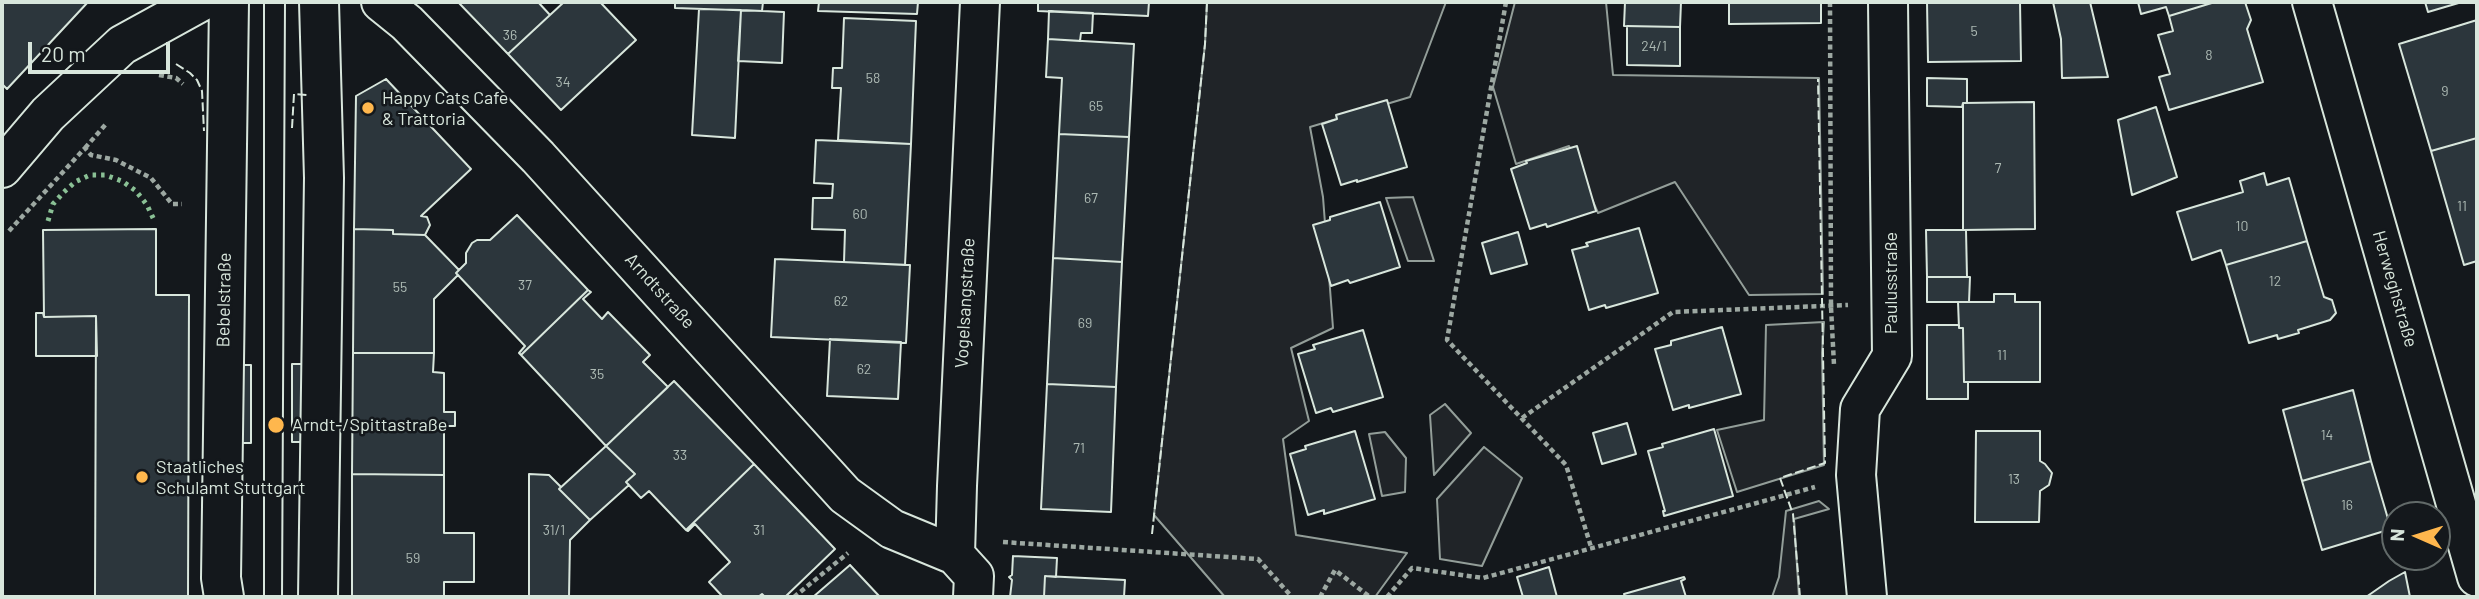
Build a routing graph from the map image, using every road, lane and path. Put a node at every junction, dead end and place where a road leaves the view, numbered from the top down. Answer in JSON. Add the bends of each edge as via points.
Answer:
{"nodes":[{"id":1,"x":200,"y":2,"type":"edge"},
{"id":2,"x":229,"y":2,"type":"edge"},
{"id":3,"x":319,"y":2,"type":"edge"},
{"id":4,"x":381,"y":2,"type":"edge"},
{"id":5,"x":980,"y":2,"type":"edge"},
{"id":6,"x":1506,"y":2,"type":"edge"},
{"id":7,"x":1830,"y":2,"type":"edge"},
{"id":8,"x":1888,"y":2,"type":"edge"},
{"id":9,"x":2312,"y":2,"type":"edge"},
{"id":10,"x":152,"y":79,"type":"dead end"},
{"id":11,"x":188,"y":88,"type":"dead end"},
{"id":12,"x":110,"y":120,"type":"dead end"},
{"id":13,"x":85,"y":148,"type":"junction"},
{"id":14,"x":2,"y":168,"type":"edge"},
{"id":15,"x":184,"y":204,"type":"dead end"},
{"id":16,"x":9,"y":231,"type":"dead end"},
{"id":17,"x":1892,"y":302,"type":"junction"},
{"id":18,"x":1831,"y":307,"type":"junction"},
{"id":19,"x":1834,"y":373,"type":"dead end"},
{"id":20,"x":1522,"y":418,"type":"junction"},
{"id":21,"x":1856,"y":475,"type":"junction"},
{"id":22,"x":1012,"y":542,"type":"dead end"},
{"id":23,"x":1591,"y":547,"type":"junction"},
{"id":24,"x":849,"y":552,"type":"dead end"},
{"id":25,"x":955,"y":555,"type":"junction"},
{"id":26,"x":2477,"y":577,"type":"edge"},
{"id":27,"x":224,"y":597,"type":"edge"},
{"id":28,"x":318,"y":597,"type":"edge"},
{"id":29,"x":794,"y":597,"type":"edge"},
{"id":30,"x":973,"y":597,"type":"edge"},
{"id":31,"x":1292,"y":597,"type":"edge"},
{"id":32,"x":1320,"y":597,"type":"edge"},
{"id":33,"x":1370,"y":597,"type":"edge"},
{"id":34,"x":1388,"y":597,"type":"edge"},
{"id":35,"x":1867,"y":597,"type":"edge"}],
"edges":[{"from":1,"to":14,"type":"street","via":[[122,46],[48,114]]},
{"from":2,"to":27,"type":"street","name":"Bebelstraße"},
{"from":3,"to":28,"type":"street","via":[[324,177]]},
{"from":4,"to":25,"type":"street","name":"Arndtstraße","via":[[538,158],[845,495],[892,529]]},
{"from":5,"to":25,"type":"street","name":"Vogelsangstraße"},
{"from":6,"to":20,"type":"path","via":[[1447,340]]},
{"from":7,"to":18,"type":"path"},
{"from":8,"to":17,"type":"street","name":"Paulusstraße"},
{"from":9,"to":26,"type":"street","name":"Herweghstraße"},
{"from":10,"to":11,"type":"path","via":[[160,75],[176,78]]},
{"from":12,"to":13,"type":"path"},
{"from":13,"to":15,"type":"path","via":[[151,178],[172,204]]},
{"from":13,"to":16,"type":"path"},
{"from":17,"to":18,"type":"path"},
{"from":17,"to":21,"type":"street","name":"Paulusstraße","via":[[1892,356],[1860,409]]},
{"from":18,"to":19,"type":"path"},
{"from":18,"to":20,"type":"path","via":[[1673,312]]},
{"from":20,"to":23,"type":"path","via":[[1566,465]]},
{"from":21,"to":23,"type":"path"},
{"from":21,"to":35,"type":"street","name":"Paulusstraße"},
{"from":22,"to":31,"type":"path","via":[[1258,559]]},
{"from":23,"to":34,"type":"path","via":[[1483,578],[1412,568]]},
{"from":24,"to":29,"type":"path"},
{"from":25,"to":30,"type":"street","via":[[974,576]]},
{"from":32,"to":33,"type":"path","via":[[1335,570]]}]}
